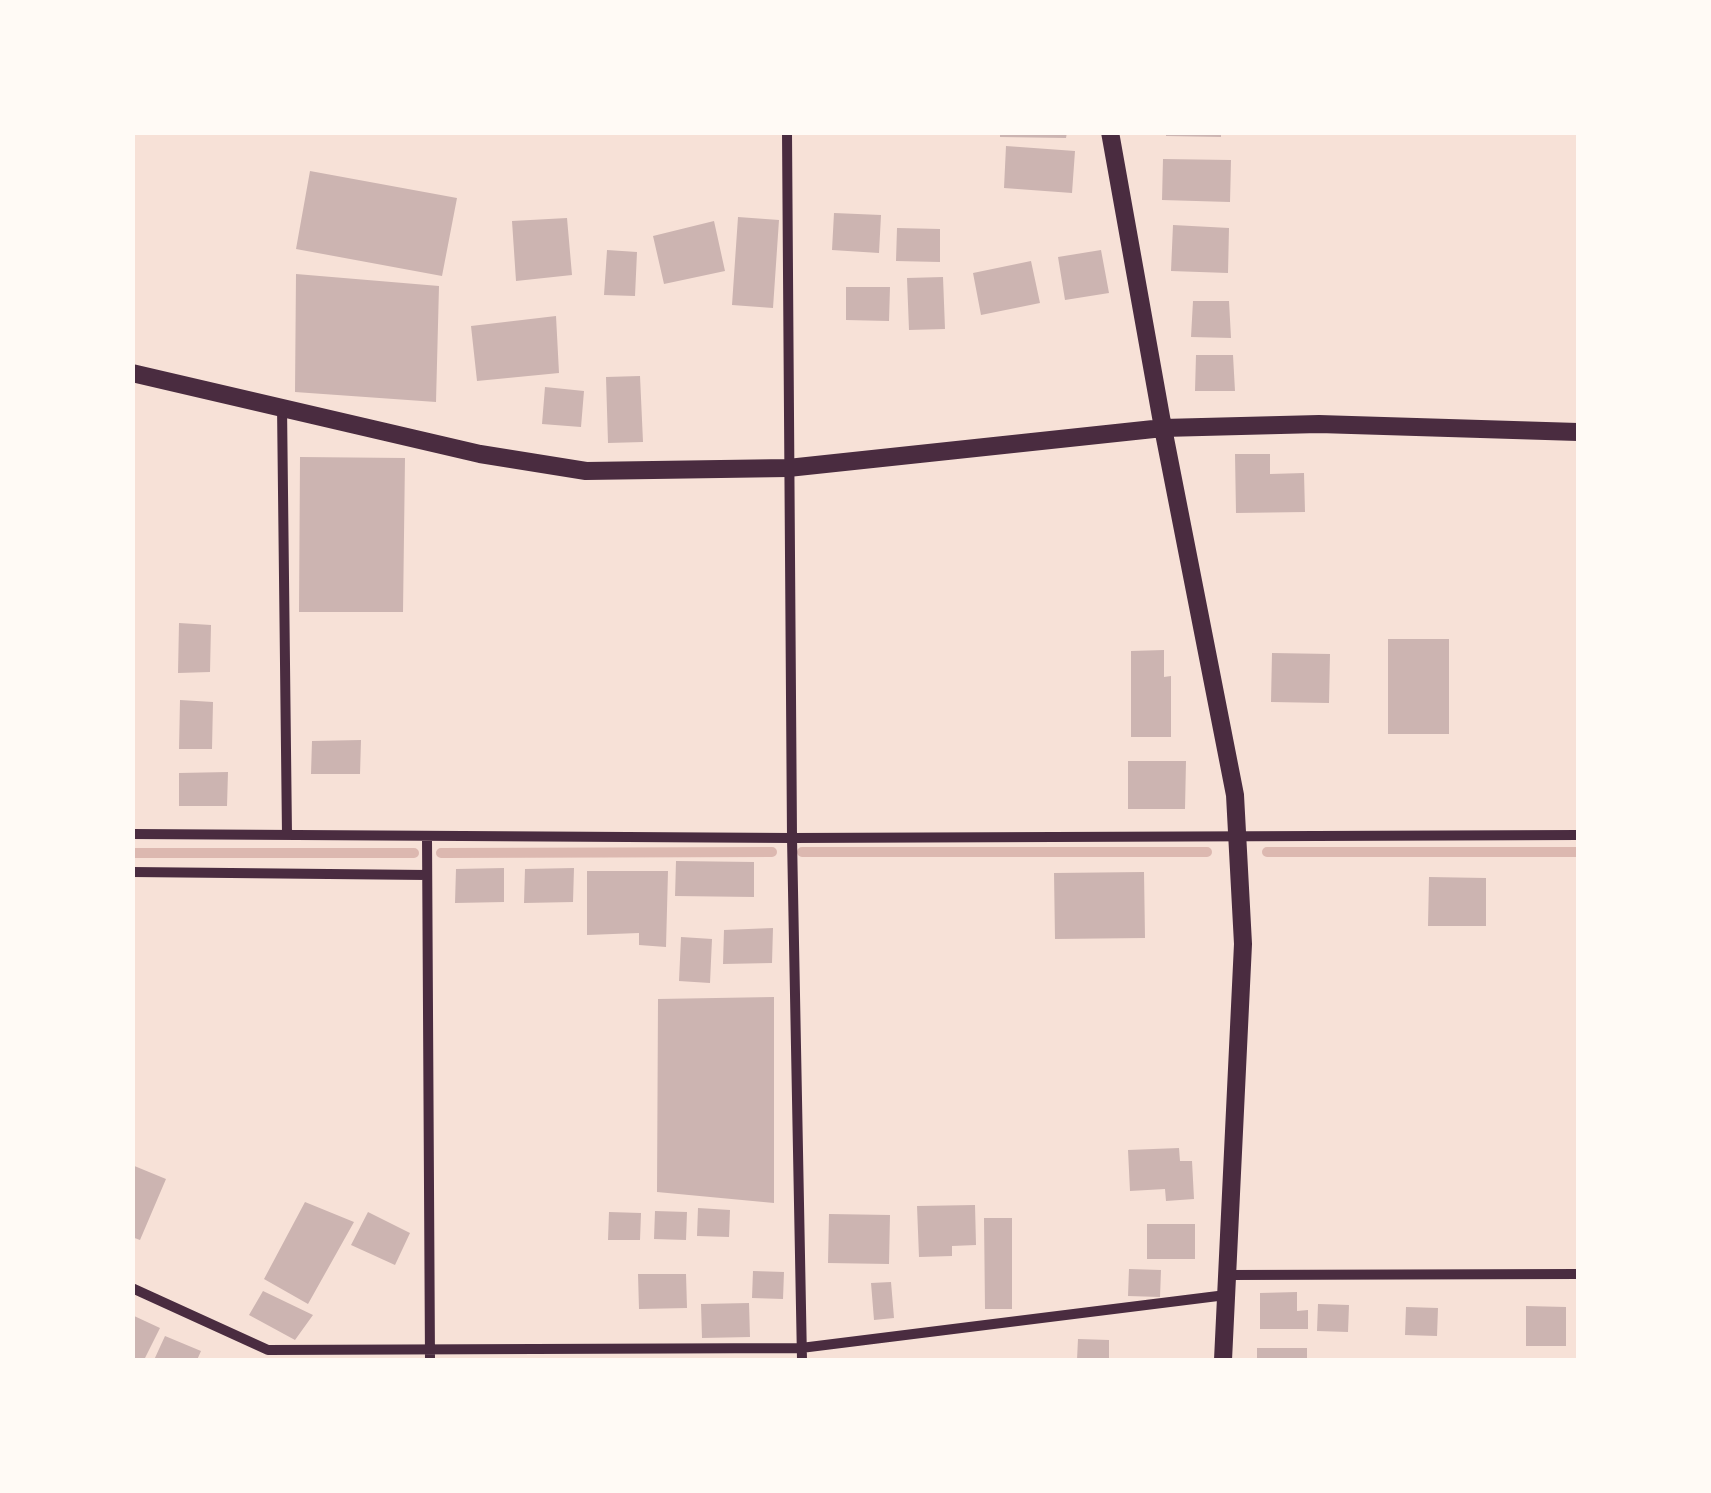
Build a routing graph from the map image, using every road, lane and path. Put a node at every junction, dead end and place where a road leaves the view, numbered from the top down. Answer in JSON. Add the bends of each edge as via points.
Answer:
{"nodes":[{"id":1,"x":787,"y":132,"type":"edge"},
{"id":2,"x":1110,"y":132,"type":"edge"},
{"id":3,"x":132,"y":373,"type":"edge"},
{"id":4,"x":282,"y":406,"type":"junction"},
{"id":5,"x":1163,"y":428,"type":"junction"},
{"id":6,"x":1578,"y":432,"type":"edge"},
{"id":7,"x":788,"y":468,"type":"junction"},
{"id":8,"x":132,"y":834,"type":"edge"},
{"id":9,"x":1237,"y":834,"type":"junction"},
{"id":10,"x":1578,"y":835,"type":"edge"},
{"id":11,"x":287,"y":836,"type":"junction"},
{"id":12,"x":427,"y":837,"type":"junction"},
{"id":13,"x":792,"y":838,"type":"junction"},
{"id":14,"x":132,"y":872,"type":"edge"},
{"id":15,"x":427,"y":875,"type":"junction"},
{"id":16,"x":1578,"y":1274,"type":"edge"},
{"id":17,"x":1228,"y":1275,"type":"junction"},
{"id":18,"x":132,"y":1288,"type":"edge"},
{"id":19,"x":1226,"y":1295,"type":"junction"},
{"id":20,"x":801,"y":1354,"type":"edge"},
{"id":21,"x":430,"y":1355,"type":"edge"},
{"id":22,"x":1223,"y":1360,"type":"edge"}],
"edges":[{"from":1,"to":7,"type":"street"},
{"from":2,"to":5,"type":"street"},
{"from":3,"to":4,"type":"street"},
{"from":4,"to":7,"type":"street","via":[[586,472]]},
{"from":4,"to":11,"type":"street"},
{"from":5,"to":6,"type":"street","via":[[1319,424]]},
{"from":5,"to":7,"type":"street"},
{"from":5,"to":9,"type":"street"},
{"from":7,"to":13,"type":"street"},
{"from":8,"to":11,"type":"street"},
{"from":9,"to":10,"type":"street"},
{"from":9,"to":13,"type":"street"},
{"from":9,"to":17,"type":"street","via":[[1243,944]]},
{"from":11,"to":12,"type":"street"},
{"from":12,"to":13,"type":"street"},
{"from":12,"to":15,"type":"street"},
{"from":13,"to":20,"type":"street"},
{"from":14,"to":15,"type":"street"},
{"from":15,"to":21,"type":"street"},
{"from":16,"to":17,"type":"street"},
{"from":17,"to":19,"type":"street"},
{"from":18,"to":21,"type":"street","via":[[268,1350]]},
{"from":19,"to":20,"type":"street"},
{"from":19,"to":22,"type":"street"},
{"from":20,"to":21,"type":"street"}]}
